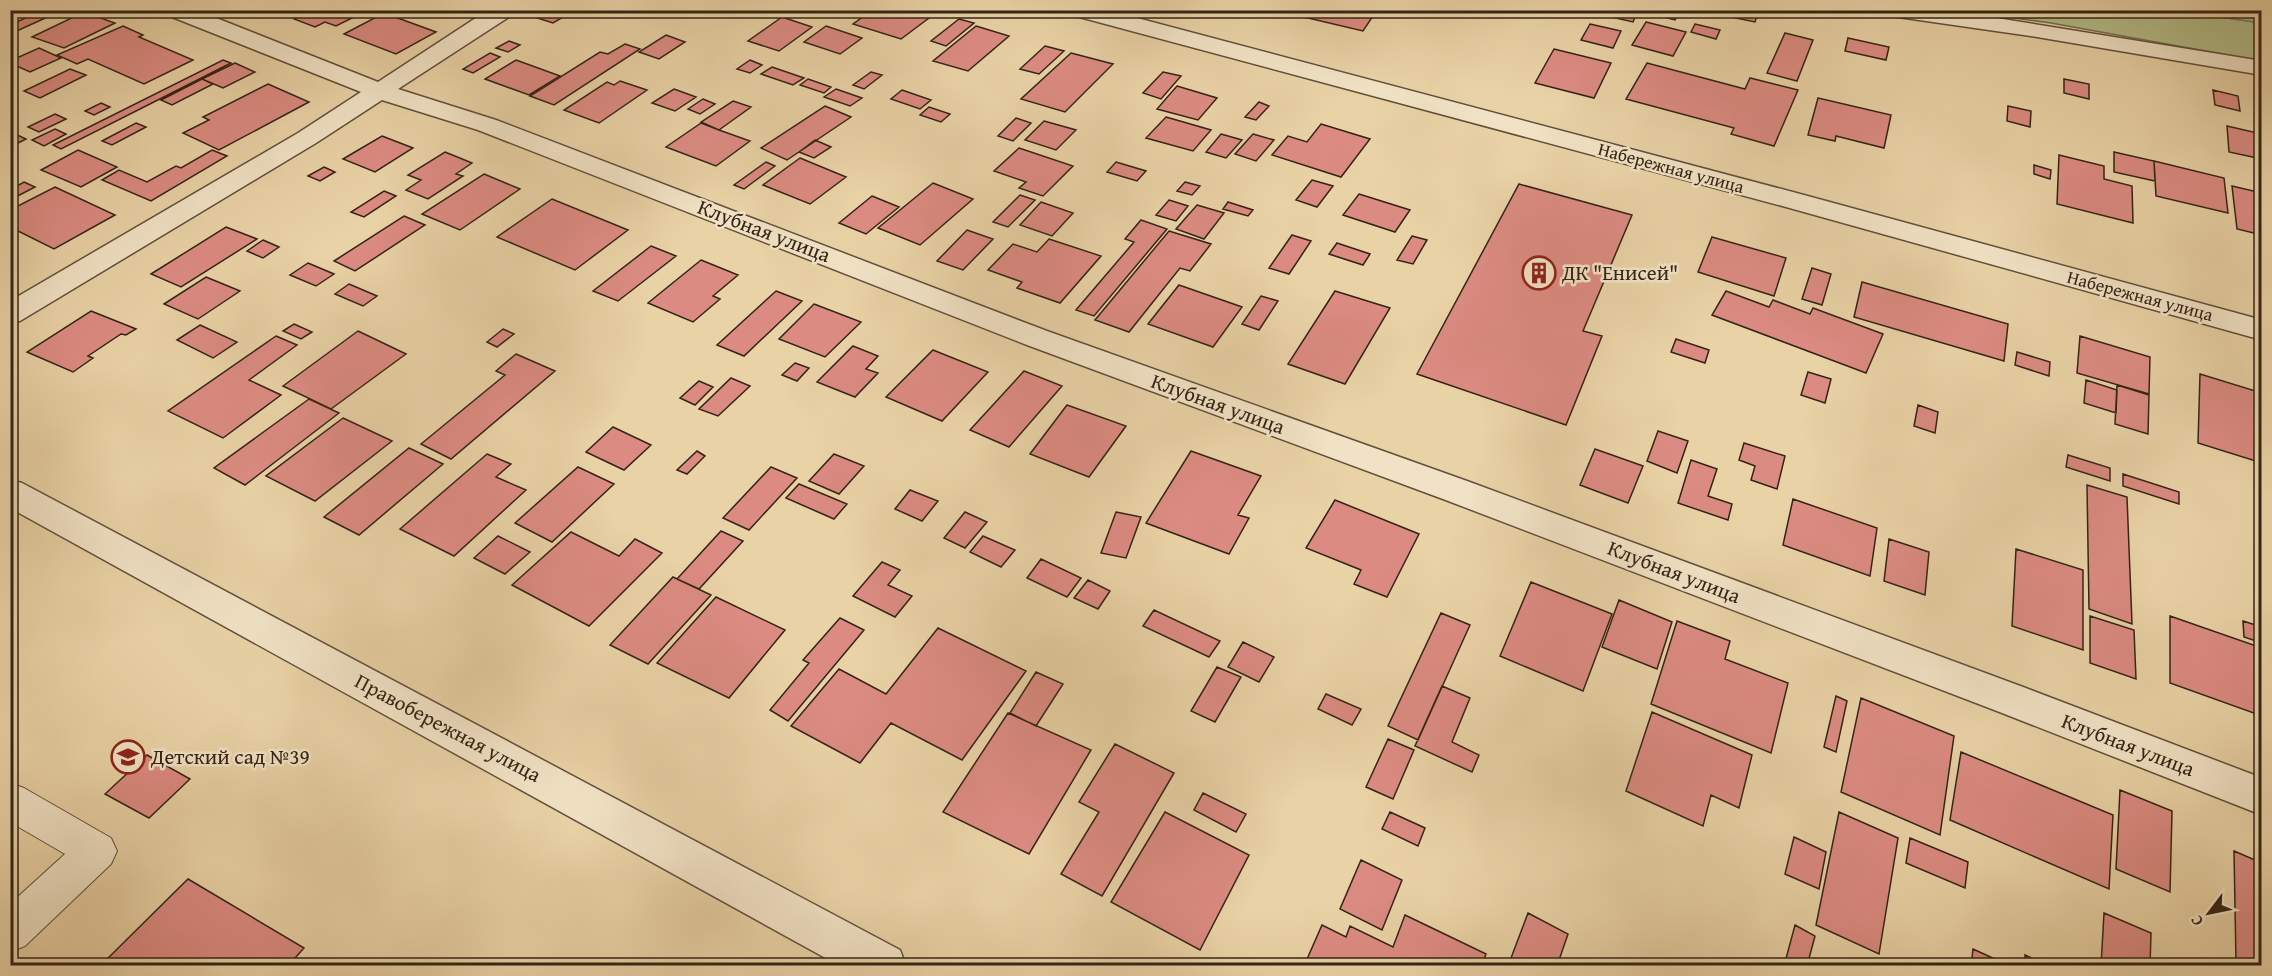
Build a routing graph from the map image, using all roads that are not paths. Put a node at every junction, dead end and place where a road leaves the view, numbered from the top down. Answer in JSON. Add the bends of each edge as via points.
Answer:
{"nodes":[{"id":1,"x":175,"y":10,"type":"edge"},
{"id":2,"x":504,"y":10,"type":"edge"},
{"id":3,"x":1080,"y":10,"type":"edge"},
{"id":4,"x":1898,"y":10,"type":"edge"},
{"id":5,"x":2262,"y":68,"type":"edge"},
{"id":6,"x":380,"y":92,"type":"junction"},
{"id":7,"x":10,"y":314,"type":"edge"},
{"id":8,"x":2262,"y":330,"type":"edge"},
{"id":9,"x":10,"y":492,"type":"edge"},
{"id":10,"x":2262,"y":797,"type":"edge"},
{"id":11,"x":10,"y":801,"type":"edge"},
{"id":12,"x":10,"y":932,"type":"edge"},
{"id":13,"x":884,"y":966,"type":"edge"}],
"edges":[{"from":1,"to":6,"type":"street","name":"Клубная улица"},
{"from":2,"to":6,"type":"street"},
{"from":3,"to":8,"type":"street","name":"Набережная улица"},
{"from":4,"to":5,"type":"street"},
{"from":6,"to":7,"type":"street"},
{"from":6,"to":10,"type":"street","name":"Клубная улица","via":[[487,125],[1036,338],[1455,490]]},
{"from":9,"to":13,"type":"street","name":"Правобережная улица"},
{"from":11,"to":12,"type":"lane","via":[[97,851]]}]}
